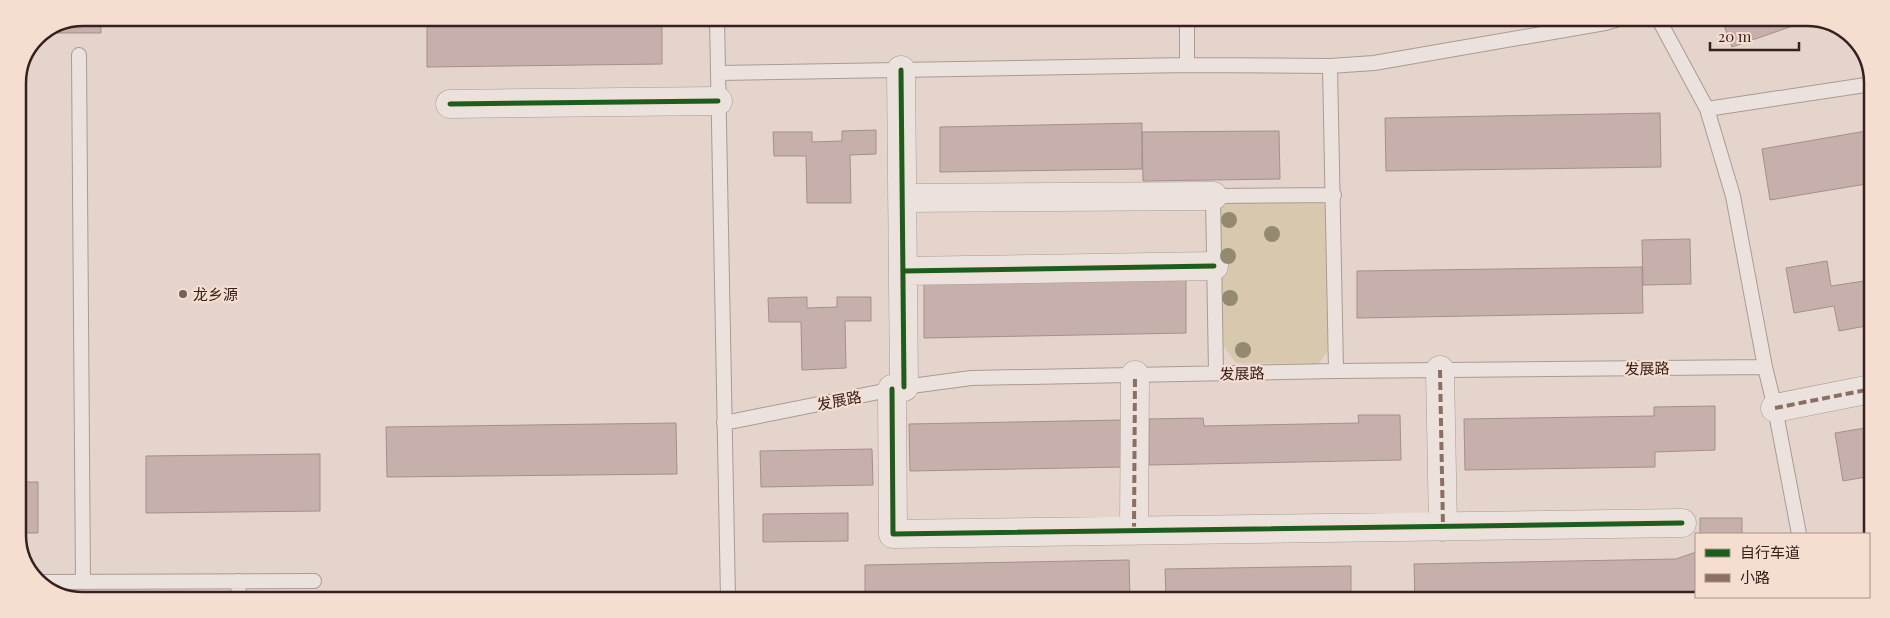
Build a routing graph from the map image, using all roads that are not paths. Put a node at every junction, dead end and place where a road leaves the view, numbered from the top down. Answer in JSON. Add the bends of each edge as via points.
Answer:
{"nodes":[{"id":1,"x":717,"y":26,"type":"edge"},
{"id":2,"x":1187,"y":26,"type":"edge"},
{"id":3,"x":1588,"y":26,"type":"edge"},
{"id":4,"x":1662,"y":26,"type":"edge"},
{"id":5,"x":79,"y":55,"type":"dead end"},
{"id":6,"x":1187,"y":65,"type":"junction"},
{"id":7,"x":1330,"y":66,"type":"junction"},
{"id":8,"x":900,"y":70,"type":"junction"},
{"id":9,"x":718,"y":73,"type":"junction"},
{"id":10,"x":1864,"y":85,"type":"edge"},
{"id":11,"x":718,"y":102,"type":"junction"},
{"id":12,"x":450,"y":104,"type":"dead end"},
{"id":13,"x":1707,"y":109,"type":"junction"},
{"id":14,"x":1334,"y":195,"type":"junction"},
{"id":15,"x":1213,"y":196,"type":"junction"},
{"id":16,"x":902,"y":198,"type":"junction"},
{"id":17,"x":1214,"y":266,"type":"junction"},
{"id":18,"x":903,"y":271,"type":"junction"},
{"id":19,"x":1765,"y":367,"type":"junction"},
{"id":20,"x":1440,"y":370,"type":"junction"},
{"id":21,"x":1336,"y":371,"type":"junction"},
{"id":22,"x":1216,"y":373,"type":"junction"},
{"id":23,"x":1135,"y":375,"type":"junction"},
{"id":24,"x":898,"y":388,"type":"junction"},
{"id":25,"x":1864,"y":390,"type":"edge"},
{"id":26,"x":1775,"y":408,"type":"junction"},
{"id":27,"x":724,"y":423,"type":"junction"},
{"id":28,"x":1682,"y":523,"type":"dead end"},
{"id":29,"x":1443,"y":526,"type":"junction"},
{"id":30,"x":1134,"y":531,"type":"junction"},
{"id":31,"x":1799,"y":533,"type":"edge"},
{"id":32,"x":83,"y":581,"type":"junction"},
{"id":33,"x":238,"y":581,"type":"junction"},
{"id":34,"x":314,"y":581,"type":"dead end"},
{"id":35,"x":51,"y":582,"type":"edge"},
{"id":36,"x":239,"y":592,"type":"edge"},
{"id":37,"x":728,"y":592,"type":"edge"}],
"edges":[{"from":1,"to":9,"type":"lane"},
{"from":2,"to":6,"type":"lane"},
{"from":3,"to":7,"type":"lane","via":[[1374,63]]},
{"from":4,"to":13,"type":"lane"},
{"from":5,"to":32,"type":"lane"},
{"from":6,"to":7,"type":"lane"},
{"from":6,"to":8,"type":"lane"},
{"from":7,"to":14,"type":"lane"},
{"from":8,"to":9,"type":"lane"},
{"from":8,"to":16,"type":"street"},
{"from":9,"to":11,"type":"lane"},
{"from":10,"to":13,"type":"lane"},
{"from":11,"to":12,"type":"street"},
{"from":11,"to":27,"type":"lane"},
{"from":13,"to":19,"type":"lane","via":[[1732,196]]},
{"from":14,"to":15,"type":"lane"},
{"from":14,"to":21,"type":"lane"},
{"from":15,"to":16,"type":"street"},
{"from":15,"to":17,"type":"lane"},
{"from":16,"to":18,"type":"street"},
{"from":17,"to":18,"type":"street"},
{"from":17,"to":22,"type":"lane"},
{"from":18,"to":24,"type":"street"},
{"from":19,"to":20,"type":"lane","name":"发展路"},
{"from":19,"to":26,"type":"lane"},
{"from":20,"to":21,"type":"lane","name":"发展路"},
{"from":20,"to":29,"type":"street"},
{"from":21,"to":22,"type":"lane","name":"发展路"},
{"from":22,"to":23,"type":"lane","name":"发展路"},
{"from":23,"to":24,"type":"lane","name":"发展路","via":[[971,378]]},
{"from":23,"to":30,"type":"street"},
{"from":24,"to":27,"type":"lane","name":"发展路"},
{"from":24,"to":30,"type":"street","via":[[893,534]]},
{"from":25,"to":26,"type":"street"},
{"from":26,"to":31,"type":"lane"},
{"from":27,"to":37,"type":"lane"},
{"from":28,"to":29,"type":"street"},
{"from":29,"to":30,"type":"street"},
{"from":32,"to":33,"type":"lane"},
{"from":32,"to":35,"type":"lane"},
{"from":33,"to":34,"type":"lane"},
{"from":33,"to":36,"type":"lane"}]}
